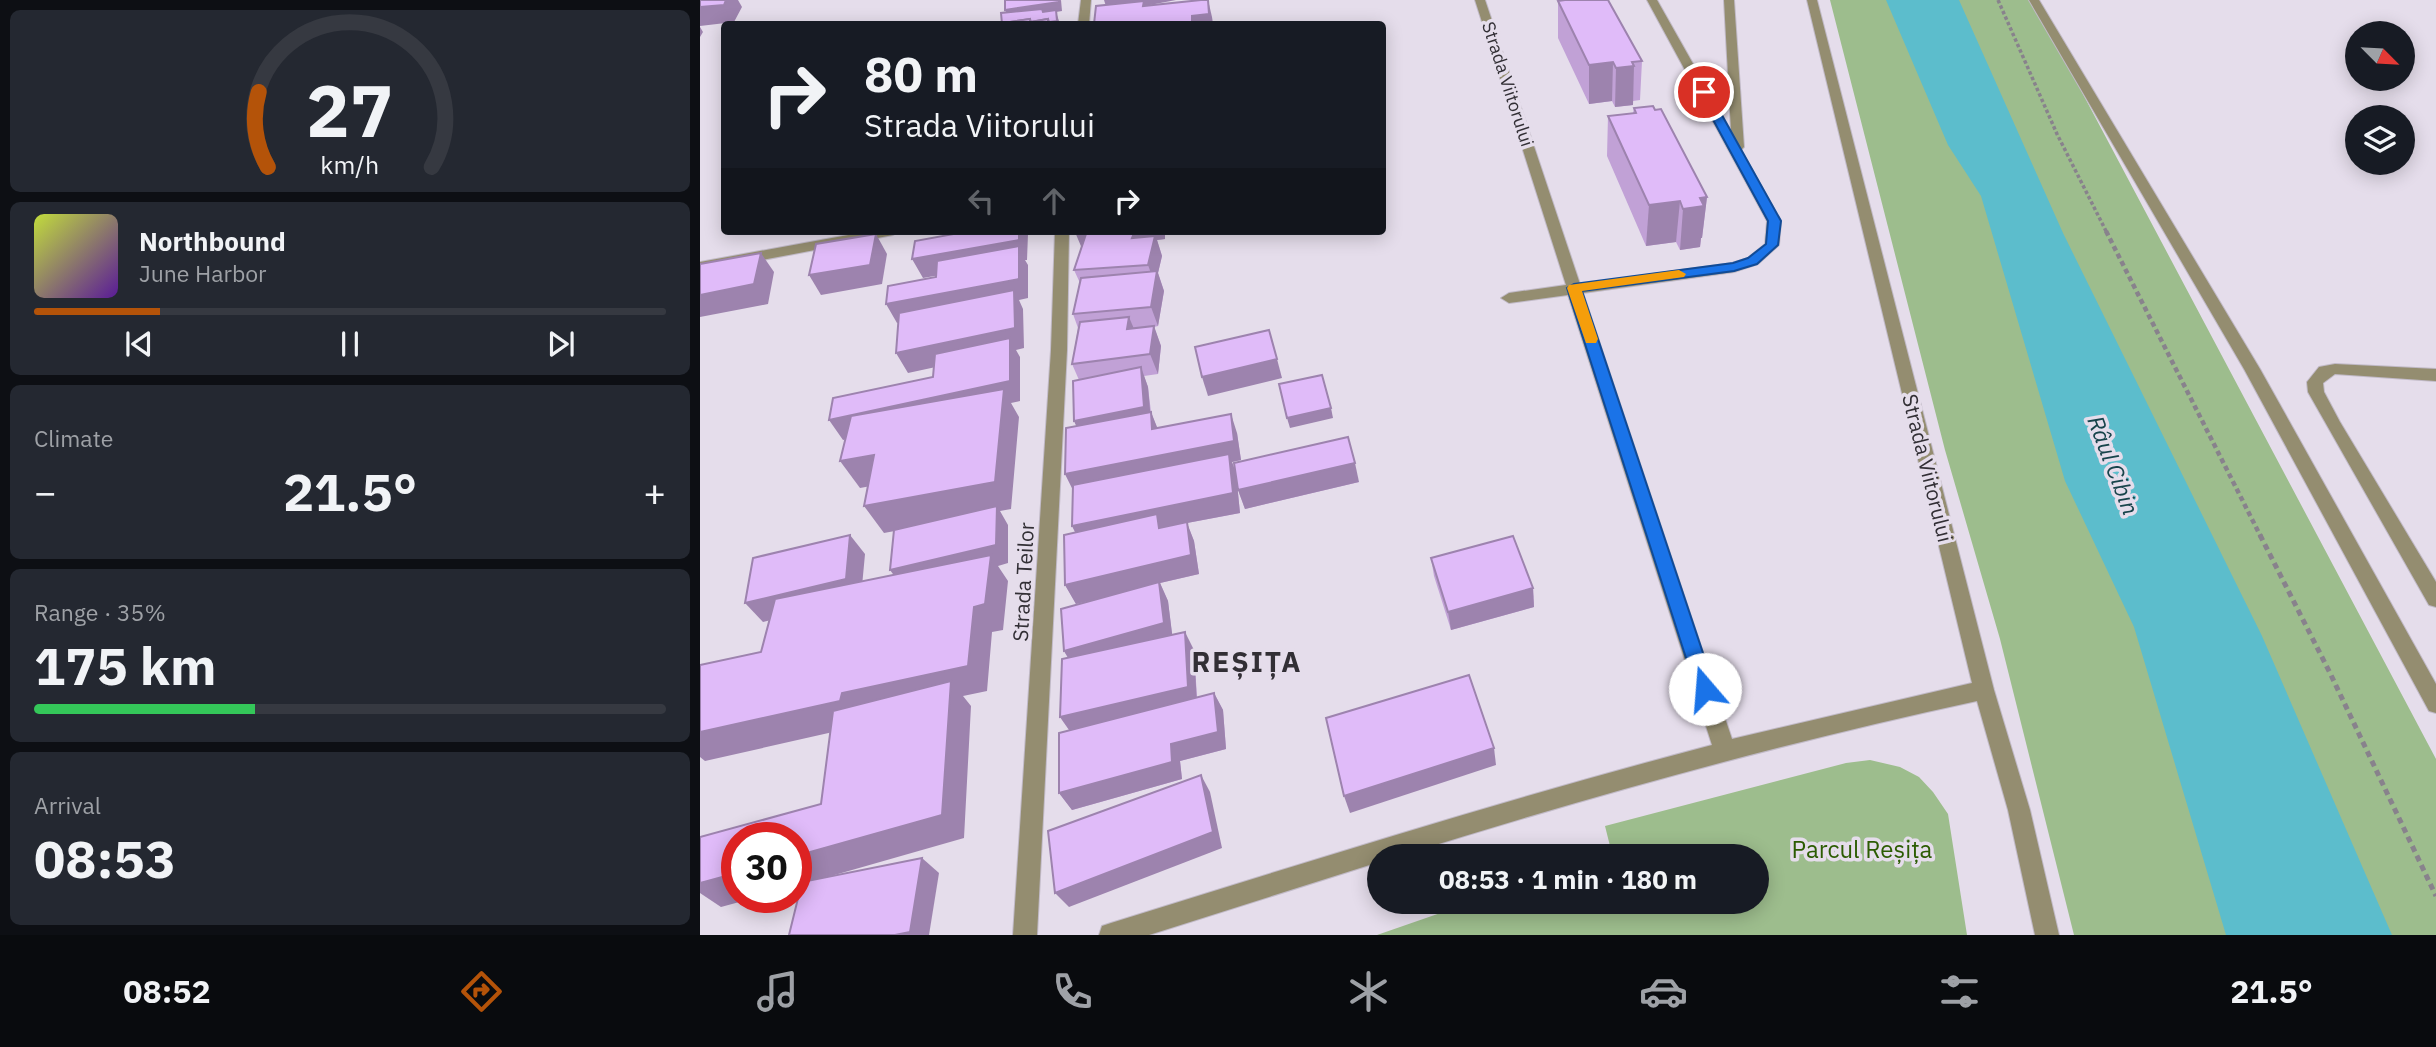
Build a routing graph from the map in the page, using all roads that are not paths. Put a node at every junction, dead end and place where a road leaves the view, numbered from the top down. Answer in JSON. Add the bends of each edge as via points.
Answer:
{"nodes":[{"id":1,"x":1086,"y":0,"type":"edge"},
{"id":2,"x":1480,"y":0,"type":"edge"},
{"id":3,"x":1652,"y":0,"type":"edge"},
{"id":4,"x":1729,"y":0,"type":"edge"},
{"id":5,"x":1812,"y":0,"type":"edge"},
{"id":6,"x":2034,"y":0,"type":"edge"},
{"id":7,"x":1084,"y":21,"type":"edge"},
{"id":8,"x":1738,"y":154,"type":"junction"},
{"id":9,"x":872,"y":235,"type":"edge"},
{"id":10,"x":1062,"y":235,"type":"edge"},
{"id":11,"x":700,"y":267,"type":"edge"},
{"id":12,"x":1574,"y":288,"type":"junction"},
{"id":13,"x":1508,"y":298,"type":"dead end"},
{"id":14,"x":2436,"y":375,"type":"edge"},
{"id":15,"x":2436,"y":600,"type":"edge"},
{"id":16,"x":1984,"y":690,"type":"junction"},
{"id":17,"x":2436,"y":704,"type":"edge"},
{"id":18,"x":1724,"y":750,"type":"junction"},
{"id":19,"x":1026,"y":935,"type":"edge"},
{"id":20,"x":1111,"y":935,"type":"edge"},
{"id":21,"x":2047,"y":935,"type":"edge"}],
"edges":[{"from":1,"to":7,"type":"street"},
{"from":2,"to":12,"type":"street","name":"Strada Viitorului"},
{"from":3,"to":8,"type":"street"},
{"from":4,"to":8,"type":"street"},
{"from":5,"to":16,"type":"street","name":"Strada Viitorului"},
{"from":6,"to":17,"type":"street","via":[[2252,369]]},
{"from":8,"to":12,"type":"street","via":[[1774,221],[1772,245],[1762,255],[1734,267]]},
{"from":9,"to":11,"type":"street"},
{"from":10,"to":19,"type":"street","name":"Strada Teilor"},
{"from":12,"to":13,"type":"street"},
{"from":12,"to":18,"type":"street","name":"Strada Viitorului"},
{"from":14,"to":15,"type":"street","via":[[2335,369],[2325,370],[2315,382],[2332,423]]},
{"from":16,"to":18,"type":"street"},
{"from":16,"to":21,"type":"street","name":"Strada Viitorului","via":[[2019,810]]},
{"from":18,"to":20,"type":"street","via":[[1475,821]]}]}
